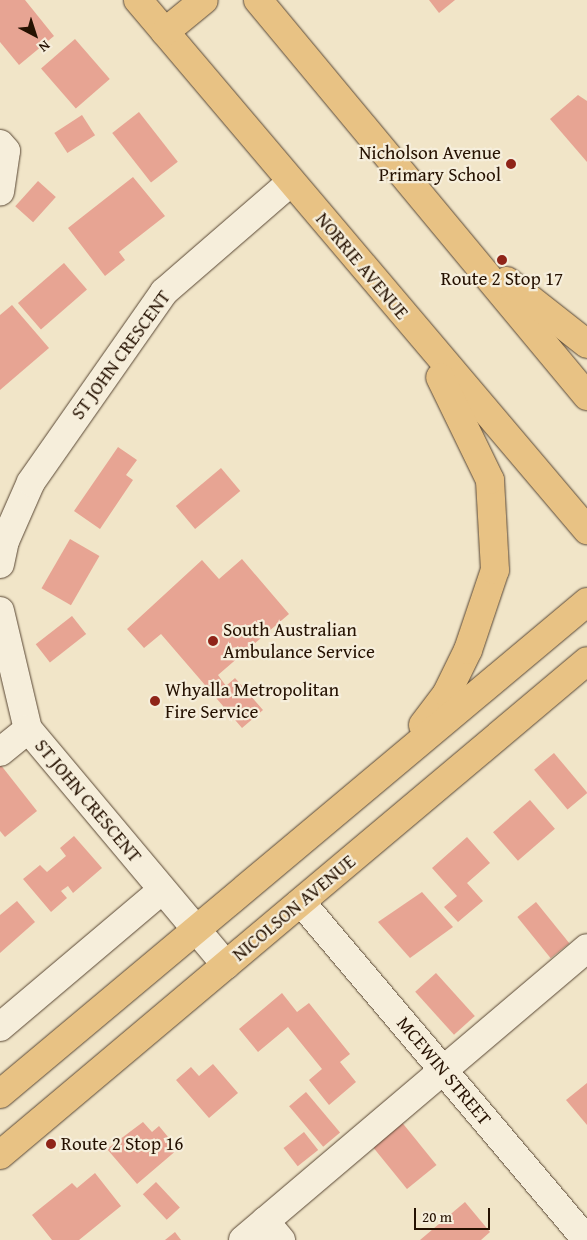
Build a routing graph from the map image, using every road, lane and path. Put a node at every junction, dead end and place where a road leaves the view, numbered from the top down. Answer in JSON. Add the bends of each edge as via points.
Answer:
{"nodes":[{"id":1,"x":138,"y":0,"type":"edge"},
{"id":2,"x":204,"y":0,"type":"edge"},
{"id":3,"x":258,"y":0,"type":"edge"},
{"id":4,"x":165,"y":32,"type":"junction"},
{"id":5,"x":0,"y":144,"type":"edge"},
{"id":6,"x":291,"y":182,"type":"junction"},
{"id":7,"x":0,"y":192,"type":"edge"},
{"id":8,"x":459,"y":242,"type":"junction"},
{"id":9,"x":399,"y":309,"type":"junction"},
{"id":10,"x":587,"y":344,"type":"edge"},
{"id":11,"x":587,"y":396,"type":"edge"},
{"id":12,"x":587,"y":530,"type":"edge"},
{"id":13,"x":0,"y":564,"type":"edge"},
{"id":14,"x":587,"y":602,"type":"edge"},
{"id":15,"x":0,"y":611,"type":"edge"},
{"id":16,"x":587,"y":661,"type":"edge"},
{"id":17,"x":28,"y":729,"type":"junction"},
{"id":18,"x":0,"y":752,"type":"edge"},
{"id":19,"x":395,"y":762,"type":"junction"},
{"id":20,"x":162,"y":890,"type":"junction"},
{"id":21,"x":301,"y":902,"type":"junction"},
{"id":22,"x":195,"y":930,"type":"junction"},
{"id":23,"x":587,"y":948,"type":"edge"},
{"id":24,"x":226,"y":965,"type":"junction"},
{"id":25,"x":0,"y":1027,"type":"edge"},
{"id":26,"x":443,"y":1069,"type":"junction"},
{"id":27,"x":0,"y":1094,"type":"edge"},
{"id":28,"x":0,"y":1155,"type":"edge"},
{"id":29,"x":273,"y":1231,"type":"edge"},
{"id":30,"x":243,"y":1240,"type":"edge"},
{"id":31,"x":587,"y":1240,"type":"edge"}],
"edges":[{"from":1,"to":4,"type":"main road","name":"NORRIE AVENUE"},
{"from":2,"to":4,"type":"main road"},
{"from":3,"to":8,"type":"main road"},
{"from":4,"to":6,"type":"main road","name":"NORRIE AVENUE"},
{"from":5,"to":7,"type":"street","via":[[6,151]]},
{"from":6,"to":9,"type":"main road","name":"NORRIE AVENUE"},
{"from":6,"to":13,"type":"street","name":"ST JOHN CRESCENT","via":[[164,292],[30,482],[5,540]]},
{"from":8,"to":10,"type":"main road"},
{"from":8,"to":11,"type":"main road"},
{"from":9,"to":12,"type":"main road","name":"NORRIE AVENUE"},
{"from":9,"to":19,"type":"main road","via":[[454,400],[490,480],[494,570],[485,608],[447,693]]},
{"from":14,"to":19,"type":"main road"},
{"from":15,"to":17,"type":"street","name":"ST JOHN CRESCENT"},
{"from":16,"to":21,"type":"main road","name":"NICOLSON AVENUE"},
{"from":17,"to":18,"type":"street"},
{"from":17,"to":20,"type":"street","name":"ST JOHN CRESCENT"},
{"from":19,"to":22,"type":"main road"},
{"from":20,"to":22,"type":"street","name":"ST JOHN CRESCENT"},
{"from":20,"to":25,"type":"street"},
{"from":21,"to":24,"type":"main road","name":"NICOLSON AVENUE"},
{"from":21,"to":26,"type":"street","name":"MCEWIN STREET"},
{"from":22,"to":24,"type":"street","name":"ST JOHN CRESCENT"},
{"from":22,"to":27,"type":"main road"},
{"from":23,"to":26,"type":"street"},
{"from":24,"to":28,"type":"main road","name":"NICOLSON AVENUE"},
{"from":26,"to":29,"type":"street"},
{"from":26,"to":31,"type":"street","name":"MCEWIN STREET"},
{"from":29,"to":30,"type":"street"}]}
